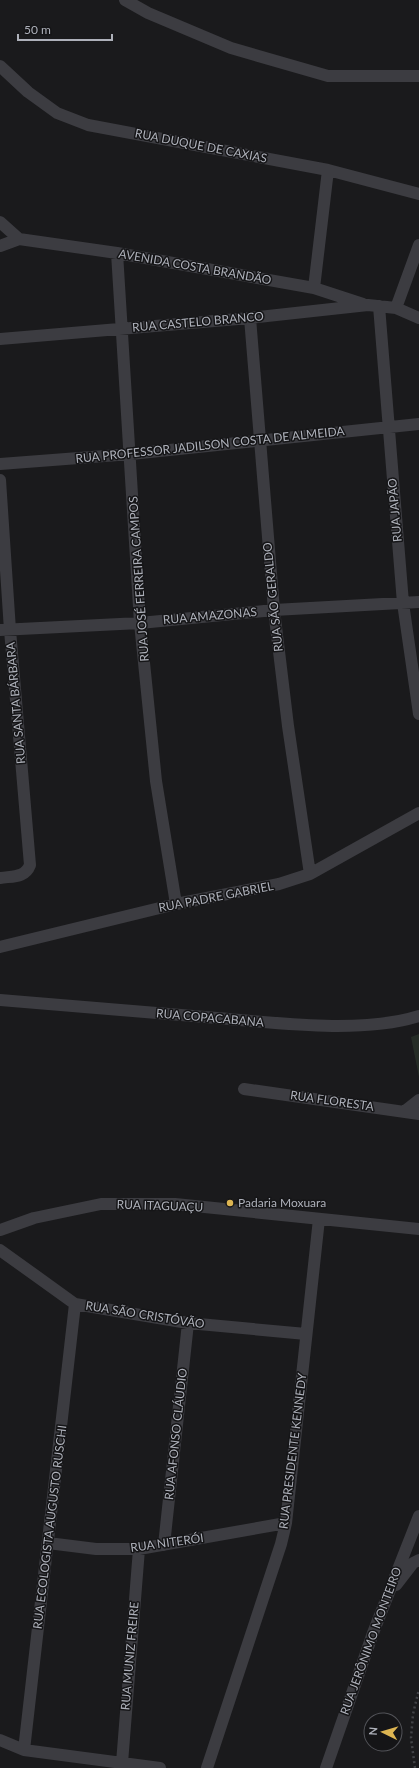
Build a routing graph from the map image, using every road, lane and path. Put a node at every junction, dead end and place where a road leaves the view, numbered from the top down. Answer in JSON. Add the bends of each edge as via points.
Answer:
{"nodes":[{"id":1,"x":125,"y":0,"type":"edge"},
{"id":2,"x":0,"y":66,"type":"edge"},
{"id":3,"x":419,"y":76,"type":"edge"},
{"id":4,"x":328,"y":170,"type":"junction"},
{"id":5,"x":419,"y":194,"type":"edge"},
{"id":6,"x":0,"y":222,"type":"edge"},
{"id":7,"x":19,"y":239,"type":"junction"},
{"id":8,"x":419,"y":245,"type":"edge"},
{"id":9,"x":0,"y":246,"type":"edge"},
{"id":10,"x":117,"y":253,"type":"junction"},
{"id":11,"x":314,"y":288,"type":"junction"},
{"id":12,"x":373,"y":306,"type":"junction"},
{"id":13,"x":396,"y":308,"type":"junction"},
{"id":14,"x":417,"y":315,"type":"edge"},
{"id":15,"x":250,"y":318,"type":"junction"},
{"id":16,"x":121,"y":328,"type":"junction"},
{"id":17,"x":0,"y":339,"type":"edge"},
{"id":18,"x":419,"y":424,"type":"edge"},
{"id":19,"x":389,"y":427,"type":"junction"},
{"id":20,"x":259,"y":440,"type":"junction"},
{"id":21,"x":131,"y":454,"type":"junction"},
{"id":22,"x":0,"y":464,"type":"edge"},
{"id":23,"x":0,"y":480,"type":"edge"},
{"id":24,"x":419,"y":602,"type":"edge"},
{"id":25,"x":403,"y":603,"type":"junction"},
{"id":26,"x":274,"y":610,"type":"junction"},
{"id":27,"x":140,"y":623,"type":"junction"},
{"id":28,"x":5,"y":630,"type":"edge"},
{"id":29,"x":419,"y":714,"type":"edge"},
{"id":30,"x":419,"y":813,"type":"edge"},
{"id":31,"x":310,"y":874,"type":"junction"},
{"id":32,"x":0,"y":878,"type":"edge"},
{"id":33,"x":176,"y":904,"type":"junction"},
{"id":34,"x":0,"y":947,"type":"edge"},
{"id":35,"x":0,"y":1000,"type":"edge"},
{"id":36,"x":419,"y":1016,"type":"edge"},
{"id":37,"x":244,"y":1089,"type":"dead end"},
{"id":38,"x":419,"y":1100,"type":"edge"},
{"id":39,"x":405,"y":1111,"type":"junction"},
{"id":40,"x":419,"y":1114,"type":"edge"},
{"id":41,"x":319,"y":1220,"type":"junction"},
{"id":42,"x":419,"y":1229,"type":"edge"},
{"id":43,"x":0,"y":1230,"type":"edge"},
{"id":44,"x":0,"y":1250,"type":"edge"},
{"id":45,"x":75,"y":1304,"type":"junction"},
{"id":46,"x":188,"y":1323,"type":"junction"},
{"id":47,"x":306,"y":1334,"type":"junction"},
{"id":48,"x":419,"y":1516,"type":"edge"},
{"id":49,"x":286,"y":1523,"type":"junction"},
{"id":50,"x":48,"y":1543,"type":"junction"},
{"id":51,"x":164,"y":1545,"type":"junction"},
{"id":52,"x":139,"y":1549,"type":"junction"},
{"id":53,"x":419,"y":1560,"type":"edge"},
{"id":54,"x":387,"y":1597,"type":"junction"},
{"id":55,"x":419,"y":1689,"type":"edge"},
{"id":56,"x":0,"y":1740,"type":"edge"},
{"id":57,"x":24,"y":1750,"type":"junction"},
{"id":58,"x":122,"y":1763,"type":"junction"},
{"id":59,"x":160,"y":1768,"type":"edge"},
{"id":60,"x":207,"y":1768,"type":"edge"},
{"id":61,"x":326,"y":1768,"type":"edge"},
{"id":62,"x":415,"y":1768,"type":"edge"}],
"edges":[{"from":1,"to":3,"type":"street","via":[[148,13],[231,48],[328,76]]},
{"from":2,"to":4,"type":"street","name":"RUA DUQUE DE CAXIAS","via":[[28,92],[57,113],[88,125]]},
{"from":4,"to":5,"type":"street","name":"RUA DUQUE DE CAXIAS"},
{"from":4,"to":11,"type":"street"},
{"from":6,"to":7,"type":"street"},
{"from":7,"to":9,"type":"street"},
{"from":7,"to":10,"type":"street","name":"AVENIDA COSTA BRANDÃO"},
{"from":8,"to":13,"type":"street"},
{"from":10,"to":11,"type":"street","name":"AVENIDA COSTA BRANDÃO"},
{"from":10,"to":16,"type":"street","name":"RUA JOSÉ FERREIRA CAMPOS"},
{"from":11,"to":12,"type":"street","name":"AVENIDA COSTA BRANDÃO"},
{"from":12,"to":13,"type":"street","name":"RUA CASTELO BRANCO"},
{"from":12,"to":15,"type":"street","name":"RUA CASTELO BRANCO"},
{"from":12,"to":19,"type":"street","name":"RUA JAPÃO"},
{"from":13,"to":14,"type":"street"},
{"from":15,"to":16,"type":"street","name":"RUA CASTELO BRANCO"},
{"from":15,"to":20,"type":"street","name":"RUA SÃO GERALDO"},
{"from":16,"to":17,"type":"street","name":"RUA CASTELO BRANCO"},
{"from":16,"to":21,"type":"street","name":"RUA JOSÉ FERREIRA CAMPOS"},
{"from":18,"to":19,"type":"street","name":"RUA PROFESSOR JADILSON COSTA DE ALMEIDA"},
{"from":19,"to":20,"type":"street","name":"RUA PROFESSOR JADILSON COSTA DE ALMEIDA"},
{"from":19,"to":25,"type":"street","name":"RUA JAPÃO"},
{"from":20,"to":21,"type":"street","name":"RUA PROFESSOR JADILSON COSTA DE ALMEIDA"},
{"from":20,"to":26,"type":"street","name":"RUA SÃO GERALDO"},
{"from":21,"to":22,"type":"street","name":"RUA PROFESSOR JADILSON COSTA DE ALMEIDA"},
{"from":21,"to":27,"type":"street","name":"RUA JOSÉ FERREIRA CAMPOS"},
{"from":23,"to":28,"type":"street","name":"RUA SANTA BÁRBARA"},
{"from":24,"to":25,"type":"street","name":"RUA AMAZONAS"},
{"from":25,"to":26,"type":"street","name":"RUA AMAZONAS"},
{"from":25,"to":29,"type":"street","name":"RUA JAPÃO"},
{"from":26,"to":27,"type":"street","name":"RUA AMAZONAS"},
{"from":26,"to":31,"type":"street","name":"RUA SÃO GERALDO"},
{"from":27,"to":28,"type":"street","name":"RUA AMAZONAS"},
{"from":27,"to":33,"type":"street","name":"RUA JOSÉ FERREIRA CAMPOS","via":[[156,781]]},
{"from":28,"to":32,"type":"street","name":"RUA SANTA BÁRBARA","via":[[30,864],[23,875]]},
{"from":30,"to":31,"type":"street","name":"RUA PADRE GABRIEL"},
{"from":31,"to":33,"type":"street","name":"RUA PADRE GABRIEL","via":[[279,884]]},
{"from":33,"to":34,"type":"street","name":"RUA PADRE GABRIEL"},
{"from":35,"to":36,"type":"street","name":"RUA COPACABANA","via":[[282,1023],[356,1026]]},
{"from":37,"to":39,"type":"street","name":"RUA FLORESTA"},
{"from":38,"to":39,"type":"street"},
{"from":39,"to":40,"type":"street","name":"RUA FLORESTA"},
{"from":41,"to":42,"type":"street","name":"RUA ITAGUAÇU"},
{"from":41,"to":43,"type":"street","name":"RUA ITAGUAÇU","via":[[175,1204],[101,1204],[34,1218]]},
{"from":41,"to":47,"type":"street","name":"RUA PRESIDENTE KENNEDY"},
{"from":44,"to":45,"type":"street","name":"RUA SÃO CRISTÓVÃO"},
{"from":45,"to":46,"type":"street","name":"RUA SÃO CRISTÓVÃO"},
{"from":45,"to":50,"type":"street","name":"RUA ECOLOGISTA AUGUSTO RUSCHI"},
{"from":46,"to":47,"type":"street","name":"RUA SÃO CRISTÓVÃO"},
{"from":46,"to":51,"type":"street","name":"RUA AFONSO CLÁUDIO"},
{"from":47,"to":49,"type":"street","name":"RUA PRESIDENTE KENNEDY"},
{"from":48,"to":54,"type":"street","name":"RUA JERÔNIMO MONTEIRO"},
{"from":49,"to":51,"type":"street","name":"RUA NITERÓI"},
{"from":49,"to":60,"type":"street","name":"RUA PRESIDENTE KENNEDY"},
{"from":50,"to":52,"type":"street","name":"RUA NITERÓI","via":[[96,1549]]},
{"from":50,"to":57,"type":"street","name":"RUA ECOLOGISTA AUGUSTO RUSCHI"},
{"from":51,"to":52,"type":"street","name":"RUA NITERÓI"},
{"from":52,"to":58,"type":"street","name":"RUA MUNIZ FREIRE"},
{"from":53,"to":54,"type":"street","via":[[412,1563]]},
{"from":54,"to":61,"type":"street","name":"RUA JERÔNIMO MONTEIRO"},
{"from":55,"to":62,"type":"path","via":[[411,1738]]},
{"from":56,"to":57,"type":"street"},
{"from":57,"to":58,"type":"street"},
{"from":58,"to":59,"type":"street"}]}
